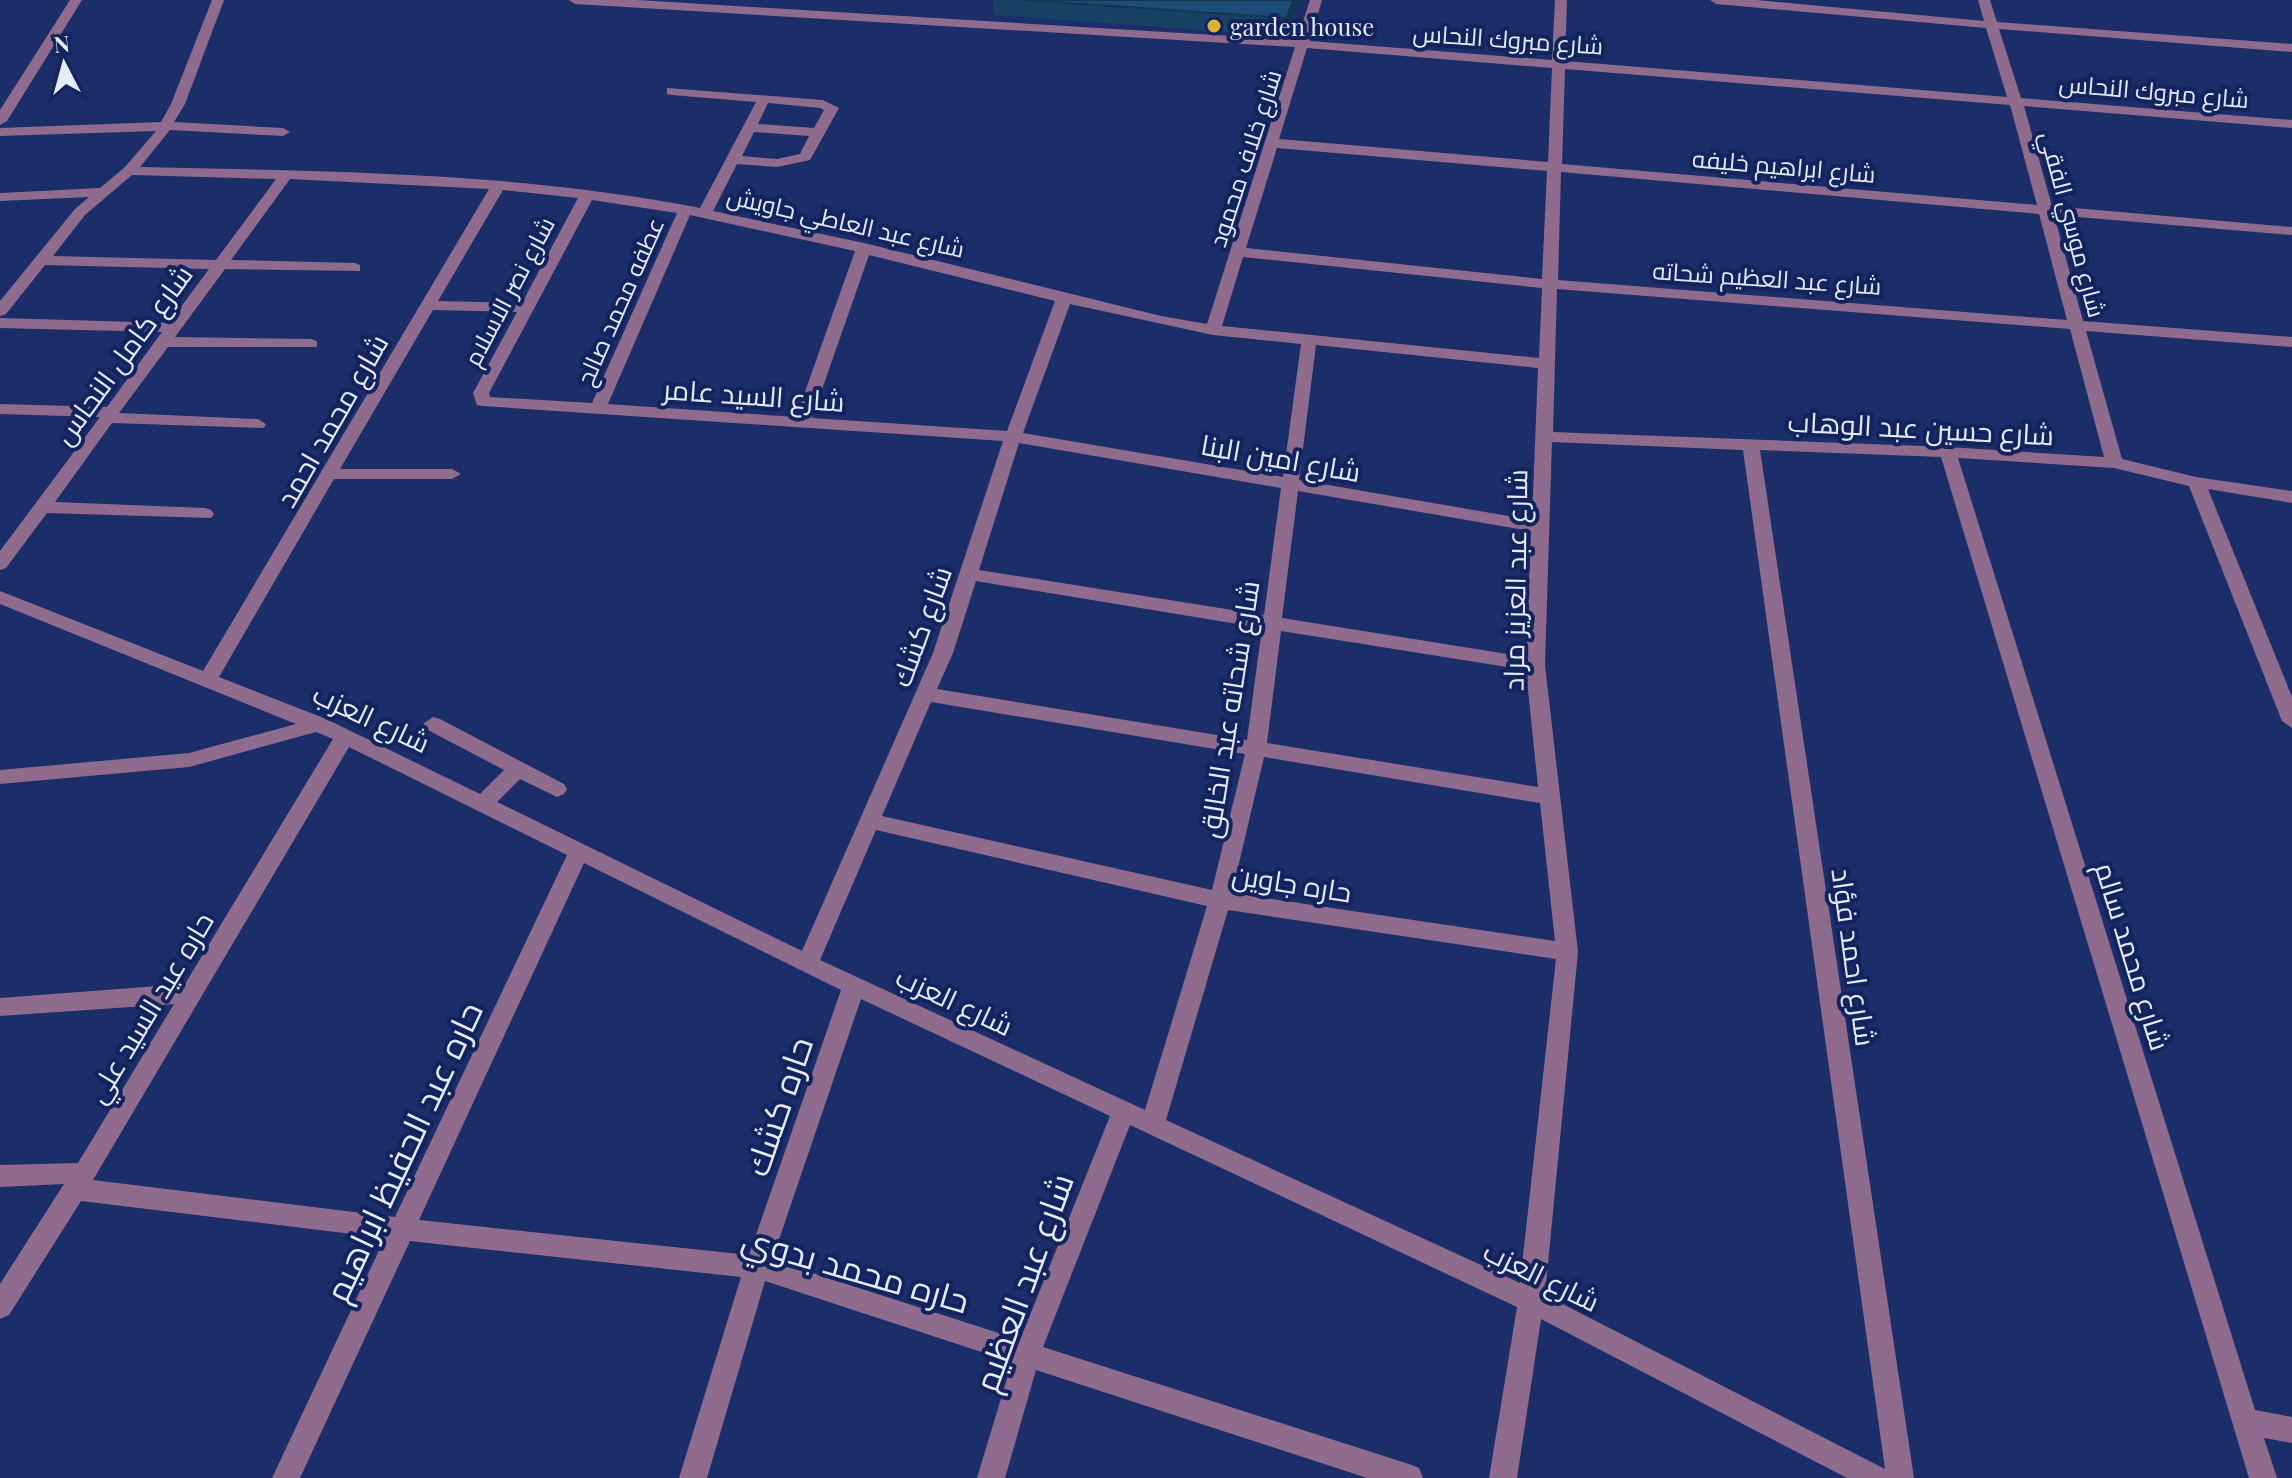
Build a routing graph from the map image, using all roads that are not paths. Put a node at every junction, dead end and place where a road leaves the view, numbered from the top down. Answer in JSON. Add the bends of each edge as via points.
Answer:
{"nodes":[{"id":1,"x":76,"y":0,"type":"edge"},
{"id":2,"x":218,"y":0,"type":"edge"},
{"id":3,"x":575,"y":0,"type":"edge"},
{"id":4,"x":1316,"y":0,"type":"edge"},
{"id":5,"x":1561,"y":0,"type":"edge"},
{"id":6,"x":1716,"y":0,"type":"edge"},
{"id":7,"x":1984,"y":0,"type":"edge"},
{"id":8,"x":1991,"y":25,"type":"junction"},
{"id":9,"x":1304,"y":44,"type":"junction"},
{"id":10,"x":2292,"y":48,"type":"edge"},
{"id":11,"x":1559,"y":64,"type":"junction"},
{"id":12,"x":672,"y":91,"type":"dead end"},
{"id":13,"x":764,"y":99,"type":"junction"},
{"id":14,"x":2015,"y":100,"type":"junction"},
{"id":15,"x":0,"y":121,"type":"edge"},
{"id":16,"x":2292,"y":124,"type":"edge"},
{"id":17,"x":167,"y":126,"type":"junction"},
{"id":18,"x":749,"y":127,"type":"junction"},
{"id":19,"x":0,"y":132,"type":"edge"},
{"id":20,"x":283,"y":132,"type":"dead end"},
{"id":21,"x":819,"y":133,"type":"junction"},
{"id":22,"x":1273,"y":143,"type":"junction"},
{"id":23,"x":733,"y":159,"type":"junction"},
{"id":24,"x":1555,"y":167,"type":"junction"},
{"id":25,"x":129,"y":171,"type":"junction"},
{"id":26,"x":286,"y":175,"type":"junction"},
{"id":27,"x":498,"y":186,"type":"junction"},
{"id":28,"x":106,"y":192,"type":"junction"},
{"id":29,"x":587,"y":196,"type":"junction"},
{"id":30,"x":0,"y":197,"type":"edge"},
{"id":31,"x":2045,"y":209,"type":"junction"},
{"id":32,"x":685,"y":211,"type":"junction"},
{"id":33,"x":704,"y":214,"type":"junction"},
{"id":34,"x":2292,"y":231,"type":"edge"},
{"id":35,"x":864,"y":248,"type":"junction"},
{"id":36,"x":1238,"y":252,"type":"junction"},
{"id":37,"x":41,"y":260,"type":"junction"},
{"id":38,"x":220,"y":264,"type":"junction"},
{"id":39,"x":355,"y":268,"type":"dead end"},
{"id":40,"x":1550,"y":284,"type":"junction"},
{"id":41,"x":1064,"y":298,"type":"junction"},
{"id":42,"x":428,"y":305,"type":"junction"},
{"id":43,"x":526,"y":308,"type":"junction"},
{"id":44,"x":0,"y":311,"type":"edge"},
{"id":45,"x":0,"y":323,"type":"edge"},
{"id":46,"x":2077,"y":325,"type":"junction"},
{"id":47,"x":1213,"y":330,"type":"junction"},
{"id":48,"x":168,"y":335,"type":"junction"},
{"id":49,"x":1309,"y":340,"type":"junction"},
{"id":50,"x":2292,"y":342,"type":"edge"},
{"id":51,"x":311,"y":344,"type":"dead end"},
{"id":52,"x":1547,"y":364,"type":"junction"},
{"id":53,"x":493,"y":403,"type":"joint"},
{"id":54,"x":0,"y":409,"type":"edge"},
{"id":55,"x":597,"y":410,"type":"junction"},
{"id":56,"x":110,"y":415,"type":"junction"},
{"id":57,"x":258,"y":424,"type":"dead end"},
{"id":58,"x":802,"y":424,"type":"junction"},
{"id":59,"x":1013,"y":437,"type":"junction"},
{"id":60,"x":1545,"y":437,"type":"junction"},
{"id":61,"x":1751,"y":445,"type":"junction"},
{"id":62,"x":1948,"y":452,"type":"junction"},
{"id":63,"x":2114,"y":463,"type":"junction"},
{"id":64,"x":329,"y":474,"type":"junction"},
{"id":65,"x":452,"y":474,"type":"dead end"},
{"id":66,"x":2196,"y":482,"type":"junction"},
{"id":67,"x":1290,"y":484,"type":"junction"},
{"id":68,"x":2292,"y":497,"type":"edge"},
{"id":69,"x":42,"y":507,"type":"junction"},
{"id":70,"x":205,"y":514,"type":"dead end"},
{"id":71,"x":1541,"y":527,"type":"junction"},
{"id":72,"x":0,"y":564,"type":"edge"},
{"id":73,"x":969,"y":574,"type":"junction"},
{"id":74,"x":0,"y":597,"type":"edge"},
{"id":75,"x":1272,"y":623,"type":"junction"},
{"id":76,"x":1535,"y":665,"type":"junction"},
{"id":77,"x":208,"y":679,"type":"junction"},
{"id":78,"x":926,"y":694,"type":"junction"},
{"id":79,"x":2292,"y":721,"type":"edge"},
{"id":80,"x":319,"y":724,"type":"junction"},
{"id":81,"x":433,"y":724,"type":"dead end"},
{"id":82,"x":345,"y":736,"type":"junction"},
{"id":83,"x":1256,"y":749,"type":"junction"},
{"id":84,"x":518,"y":769,"type":"junction"},
{"id":85,"x":0,"y":777,"type":"edge"},
{"id":86,"x":557,"y":789,"type":"dead end"},
{"id":87,"x":1551,"y":797,"type":"junction"},
{"id":88,"x":482,"y":804,"type":"junction"},
{"id":89,"x":870,"y":821,"type":"junction"},
{"id":90,"x":578,"y":853,"type":"junction"},
{"id":91,"x":1220,"y":900,"type":"junction"},
{"id":92,"x":1567,"y":952,"type":"junction"},
{"id":93,"x":807,"y":964,"type":"junction"},
{"id":94,"x":854,"y":986,"type":"junction"},
{"id":95,"x":192,"y":993,"type":"junction"},
{"id":96,"x":0,"y":1007,"type":"edge"},
{"id":97,"x":1123,"y":1112,"type":"junction"},
{"id":98,"x":1152,"y":1125,"type":"junction"},
{"id":99,"x":0,"y":1176,"type":"edge"},
{"id":100,"x":80,"y":1181,"type":"junction"},
{"id":101,"x":403,"y":1229,"type":"junction"},
{"id":102,"x":757,"y":1267,"type":"junction"},
{"id":103,"x":1531,"y":1301,"type":"junction"},
{"id":104,"x":0,"y":1307,"type":"edge"},
{"id":105,"x":1027,"y":1355,"type":"junction"},
{"id":106,"x":2246,"y":1421,"type":"junction"},
{"id":107,"x":2292,"y":1430,"type":"edge"},
{"id":108,"x":286,"y":1478,"type":"edge"},
{"id":109,"x":693,"y":1478,"type":"edge"},
{"id":110,"x":991,"y":1478,"type":"edge"},
{"id":111,"x":1409,"y":1478,"type":"edge"},
{"id":112,"x":1503,"y":1478,"type":"edge"},
{"id":113,"x":1875,"y":1478,"type":"edge"},
{"id":114,"x":1900,"y":1478,"type":"edge"},
{"id":115,"x":2263,"y":1478,"type":"edge"}],
"edges":[{"from":1,"to":15,"type":"street"},
{"from":2,"to":17,"type":"street"},
{"from":3,"to":9,"type":"street","name":"شارع مبروك النحاس"},
{"from":4,"to":9,"type":"street","name":"شارع خلاف محمود"},
{"from":5,"to":11,"type":"street","name":"شارع عبد العزيز مراد"},
{"from":6,"to":8,"type":"street"},
{"from":7,"to":8,"type":"street","name":"شارع موسي الفقي"},
{"from":8,"to":10,"type":"street"},
{"from":8,"to":14,"type":"street","name":"شارع موسي الفقي"},
{"from":9,"to":11,"type":"street","name":"شارع مبروك النحاس"},
{"from":9,"to":22,"type":"street","name":"شارع خلاف محمود"},
{"from":11,"to":14,"type":"street","name":"شارع مبروك النحاس"},
{"from":11,"to":24,"type":"street","name":"شارع عبد العزيز مراد"},
{"from":12,"to":13,"type":"street"},
{"from":13,"to":18,"type":"street"},
{"from":13,"to":21,"type":"street","via":[[829,106],[832,111]]},
{"from":14,"to":16,"type":"street","name":"شارع مبروك النحاس"},
{"from":14,"to":31,"type":"street","name":"شارع موسي الفقي"},
{"from":17,"to":19,"type":"street"},
{"from":17,"to":20,"type":"street"},
{"from":17,"to":25,"type":"street"},
{"from":18,"to":21,"type":"street"},
{"from":18,"to":23,"type":"street"},
{"from":21,"to":23,"type":"street","via":[[805,157],[796,161]]},
{"from":22,"to":24,"type":"street","name":"شارع ابراهيم خليفه"},
{"from":22,"to":36,"type":"street","name":"شارع خلاف محمود"},
{"from":23,"to":33,"type":"street"},
{"from":24,"to":31,"type":"street","name":"شارع ابراهيم خليفه"},
{"from":24,"to":40,"type":"street","name":"شارع عبد العزيز مراد"},
{"from":25,"to":26,"type":"street","name":"شارع عبد العاطي جاويش"},
{"from":25,"to":28,"type":"street"},
{"from":26,"to":27,"type":"street","name":"شارع عبد العاطي جاويش"},
{"from":26,"to":38,"type":"street","name":"شارع كامل النحاس"},
{"from":27,"to":29,"type":"street","name":"شارع عبد العاطي جاويش"},
{"from":27,"to":42,"type":"street","name":"شارع محمد احمد"},
{"from":28,"to":30,"type":"street"},
{"from":28,"to":37,"type":"street","via":[[80,212]]},
{"from":29,"to":32,"type":"street","name":"شارع عبد العاطي جاويش"},
{"from":29,"to":43,"type":"street","name":"شارع نصر الاسلام"},
{"from":31,"to":34,"type":"street","name":"شارع ابراهيم خليفه"},
{"from":31,"to":46,"type":"street","name":"شارع موسي الفقي"},
{"from":32,"to":33,"type":"street","name":"شارع عبد العاطي جاويش"},
{"from":32,"to":55,"type":"street","name":"عطفه محمد صالح"},
{"from":33,"to":35,"type":"street","name":"شارع عبد العاطي جاويش"},
{"from":35,"to":41,"type":"street","name":"شارع عبد العاطي جاويش"},
{"from":35,"to":58,"type":"street"},
{"from":36,"to":40,"type":"street","name":"شارع عبد العظيم شحاته"},
{"from":36,"to":47,"type":"street","name":"شارع خلاف محمود"},
{"from":37,"to":38,"type":"street"},
{"from":37,"to":44,"type":"street"},
{"from":38,"to":39,"type":"street"},
{"from":38,"to":48,"type":"street","name":"شارع كامل النحاس"},
{"from":40,"to":46,"type":"street","name":"شارع عبد العظيم شحاته"},
{"from":40,"to":52,"type":"street","name":"شارع عبد العزيز مراد"},
{"from":41,"to":47,"type":"street","name":"شارع عبد العاطي جاويش"},
{"from":41,"to":59,"type":"street","name":"شارع كشك"},
{"from":42,"to":43,"type":"street"},
{"from":42,"to":64,"type":"street","name":"شارع محمد احمد"},
{"from":43,"to":53,"type":"street","name":"شارع نصر الاسلام","via":[[481,393],[483,401]]},
{"from":45,"to":48,"type":"street"},
{"from":46,"to":50,"type":"street","name":"شارع عبد العظيم شحاته"},
{"from":46,"to":63,"type":"street","name":"شارع موسي الفقي"},
{"from":47,"to":49,"type":"street","name":"شارع عبد العاطي جاويش"},
{"from":48,"to":51,"type":"street"},
{"from":48,"to":56,"type":"street","name":"شارع كامل النحاس"},
{"from":49,"to":52,"type":"street","name":"شارع عبد العاطي جاويش"},
{"from":49,"to":67,"type":"street","name":"شارع شحاته عبد الخالق"},
{"from":52,"to":60,"type":"street","name":"شارع عبد العزيز مراد"},
{"from":53,"to":55,"type":"street","name":"شارع السيد عامر"},
{"from":54,"to":56,"type":"street"},
{"from":55,"to":58,"type":"street","name":"شارع السيد عامر"},
{"from":56,"to":57,"type":"street"},
{"from":56,"to":69,"type":"street","name":"شارع كامل النحاس"},
{"from":58,"to":59,"type":"street","name":"شارع السيد عامر"},
{"from":59,"to":67,"type":"street","name":"شارع امين البنا"},
{"from":59,"to":73,"type":"street","name":"شارع كشك"},
{"from":60,"to":61,"type":"street","name":"شارع حسين عبد الوهاب"},
{"from":60,"to":71,"type":"street","name":"شارع عبد العزيز مراد"},
{"from":61,"to":62,"type":"street","name":"شارع حسين عبد الوهاب"},
{"from":61,"to":114,"type":"street","name":"شارع احمد فؤاد"},
{"from":62,"to":63,"type":"street","name":"شارع حسين عبد الوهاب"},
{"from":62,"to":106,"type":"street","name":"شارع محمد سالم"},
{"from":63,"to":66,"type":"street","name":"شارع حسين عبد الوهاب"},
{"from":64,"to":65,"type":"street"},
{"from":64,"to":77,"type":"street","name":"شارع محمد احمد"},
{"from":66,"to":68,"type":"street","name":"شارع حسين عبد الوهاب"},
{"from":66,"to":79,"type":"street"},
{"from":67,"to":71,"type":"street","name":"شارع امين البنا"},
{"from":67,"to":75,"type":"street","name":"شارع شحاته عبد الخالق"},
{"from":69,"to":70,"type":"street"},
{"from":69,"to":72,"type":"street","name":"شارع كامل النحاس"},
{"from":71,"to":76,"type":"street","name":"شارع عبد العزيز مراد"},
{"from":73,"to":75,"type":"street"},
{"from":73,"to":78,"type":"street","name":"شارع كشك"},
{"from":74,"to":77,"type":"street","name":"شارع العزب"},
{"from":75,"to":76,"type":"street"},
{"from":75,"to":83,"type":"street","name":"شارع شحاته عبد الخالق"},
{"from":76,"to":87,"type":"street","name":"شارع عبد العزيز مراد"},
{"from":77,"to":80,"type":"street","name":"شارع العزب"},
{"from":78,"to":83,"type":"street"},
{"from":78,"to":89,"type":"street","name":"شارع كشك"},
{"from":80,"to":82,"type":"street","name":"شارع العزب"},
{"from":80,"to":85,"type":"street","via":[[191,760]]},
{"from":81,"to":84,"type":"street"},
{"from":82,"to":88,"type":"street","name":"شارع العزب"},
{"from":82,"to":95,"type":"street","name":"حاره عيد السيد علي"},
{"from":83,"to":87,"type":"street"},
{"from":83,"to":91,"type":"street","name":"شارع شحاته عبد الخالق"},
{"from":84,"to":86,"type":"street"},
{"from":84,"to":88,"type":"street"},
{"from":87,"to":92,"type":"street","name":"شارع عبد العزيز مراد"},
{"from":88,"to":90,"type":"street","name":"شارع العزب"},
{"from":89,"to":91,"type":"street","name":"حاره جاوين"},
{"from":89,"to":93,"type":"street","name":"شارع كشك"},
{"from":90,"to":93,"type":"street","name":"شارع العزب"},
{"from":90,"to":101,"type":"street","name":"حاره عبد الحفيظ ابراهيم"},
{"from":91,"to":92,"type":"street","name":"حاره جاوين"},
{"from":91,"to":98,"type":"street","name":"شارع شحاته عبد الخالق"},
{"from":92,"to":103,"type":"street","name":"شارع عبد العزيز مراد"},
{"from":93,"to":94,"type":"street","name":"شارع العزب"},
{"from":94,"to":97,"type":"street","name":"شارع العزب"},
{"from":94,"to":102,"type":"street","name":"حاره كشك"},
{"from":95,"to":96,"type":"street"},
{"from":95,"to":100,"type":"street","name":"حاره عيد السيد علي"},
{"from":97,"to":98,"type":"street","name":"شارع العزب"},
{"from":97,"to":105,"type":"street","name":"شارع عبد العظيم"},
{"from":98,"to":103,"type":"street","name":"شارع العزب"},
{"from":99,"to":100,"type":"street","name":"حاره محمد بدوي"},
{"from":100,"to":101,"type":"street","name":"حاره محمد بدوي"},
{"from":100,"to":104,"type":"street","name":"حاره عيد السيد علي"},
{"from":101,"to":102,"type":"street","name":"حاره محمد بدوي"},
{"from":101,"to":108,"type":"street","name":"حاره عبد الحفيظ ابراهيم"},
{"from":102,"to":105,"type":"street","name":"حاره محمد بدوي"},
{"from":102,"to":109,"type":"street","name":"حاره كشك"},
{"from":103,"to":112,"type":"street","name":"شارع عبد العزيز مراد"},
{"from":103,"to":113,"type":"street","name":"شارع العزب"},
{"from":105,"to":110,"type":"street","name":"شارع عبد العظيم"},
{"from":105,"to":111,"type":"street","name":"حاره محمد بدوي"},
{"from":106,"to":107,"type":"street"},
{"from":106,"to":115,"type":"street","name":"شارع محمد سالم"}]}
